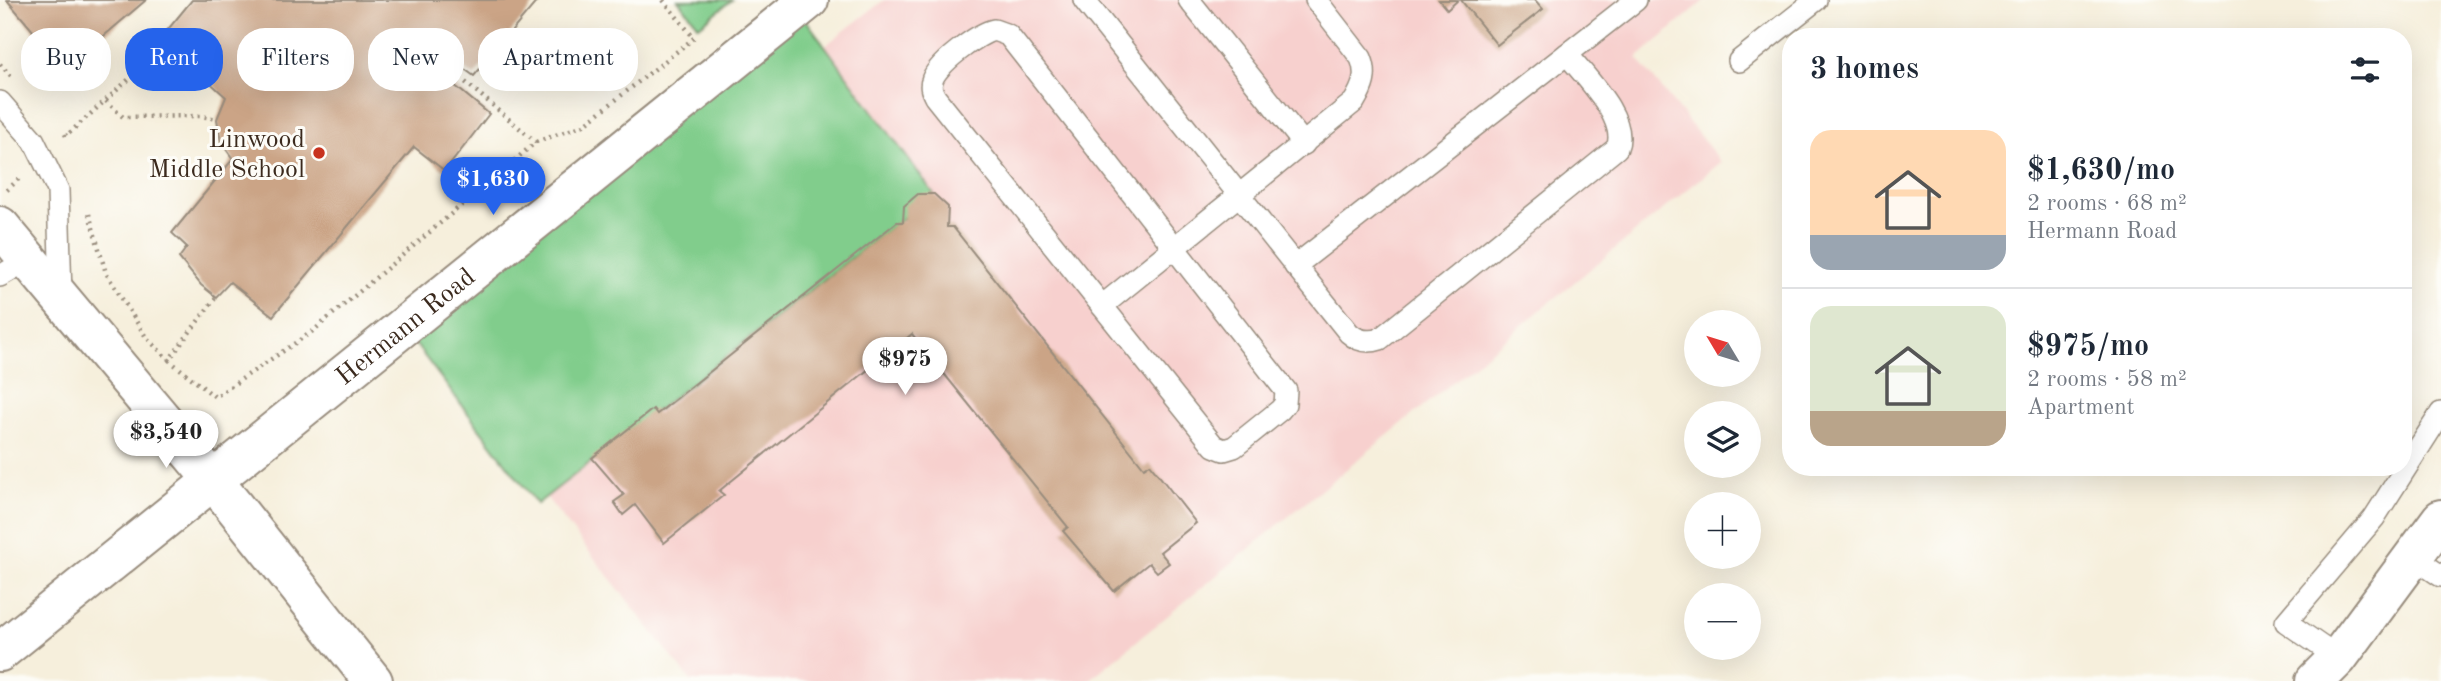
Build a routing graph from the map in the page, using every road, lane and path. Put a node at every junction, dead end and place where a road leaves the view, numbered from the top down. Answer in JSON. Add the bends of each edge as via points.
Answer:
{"nodes":[{"id":1,"x":663,"y":0,"type":"edge"},
{"id":2,"x":809,"y":0,"type":"edge"},
{"id":3,"x":1084,"y":0,"type":"edge"},
{"id":4,"x":1189,"y":0,"type":"edge"},
{"id":5,"x":1316,"y":0,"type":"edge"},
{"id":6,"x":1636,"y":0,"type":"edge"},
{"id":7,"x":1816,"y":0,"type":"edge"},
{"id":8,"x":1567,"y":54,"type":"junction"},
{"id":9,"x":1739,"y":61,"type":"dead end"},
{"id":10,"x":0,"y":64,"type":"edge"},
{"id":11,"x":464,"y":81,"type":"edge"},
{"id":12,"x":17,"y":82,"type":"dead end"},
{"id":13,"x":125,"y":84,"type":"edge"},
{"id":14,"x":106,"y":101,"type":"junction"},
{"id":15,"x":0,"y":102,"type":"edge"},
{"id":16,"x":217,"y":119,"type":"dead end"},
{"id":17,"x":58,"y":127,"type":"dead end"},
{"id":18,"x":66,"y":136,"type":"junction"},
{"id":19,"x":536,"y":142,"type":"junction"},
{"id":20,"x":1304,"y":144,"type":"junction"},
{"id":21,"x":70,"y":149,"type":"dead end"},
{"id":22,"x":1240,"y":195,"type":"junction"},
{"id":23,"x":88,"y":211,"type":"dead end"},
{"id":24,"x":0,"y":226,"type":"edge"},
{"id":25,"x":1175,"y":247,"type":"junction"},
{"id":26,"x":1296,"y":266,"type":"junction"},
{"id":27,"x":14,"y":268,"type":"edge"},
{"id":28,"x":216,"y":297,"type":"dead end"},
{"id":29,"x":61,"y":298,"type":"junction"},
{"id":30,"x":1102,"y":306,"type":"junction"},
{"id":31,"x":169,"y":360,"type":"junction"},
{"id":32,"x":2441,"y":413,"type":"edge"},
{"id":33,"x":2412,"y":458,"type":"edge"},
{"id":34,"x":2401,"y":476,"type":"edge"},
{"id":35,"x":213,"y":480,"type":"junction"},
{"id":36,"x":2441,"y":519,"type":"edge"},
{"id":37,"x":2427,"y":566,"type":"edge"},
{"id":38,"x":0,"y":652,"type":"edge"},
{"id":39,"x":2327,"y":669,"type":"edge"},
{"id":40,"x":373,"y":681,"type":"edge"}],
"edges":[{"from":1,"to":19,"type":"path","via":[[694,38],[584,125]]},
{"from":2,"to":35,"type":"street","name":"Hermann Road"},
{"from":3,"to":22,"type":"lane"},
{"from":4,"to":20,"type":"lane"},
{"from":5,"to":20,"type":"lane","via":[[1361,58],[1365,79],[1354,102]]},
{"from":6,"to":8,"type":"lane"},
{"from":7,"to":9,"type":"lane"},
{"from":8,"to":26,"type":"lane"},
{"from":8,"to":26,"type":"lane","via":[[1617,119],[1621,138],[1617,148],[1380,339],[1355,338]]},
{"from":10,"to":12,"type":"path"},
{"from":11,"to":19,"type":"path"},
{"from":13,"to":14,"type":"path"},
{"from":14,"to":16,"type":"path","via":[[123,117]]},
{"from":14,"to":18,"type":"path"},
{"from":15,"to":29,"type":"lane","via":[[34,141],[58,190]]},
{"from":17,"to":18,"type":"path"},
{"from":18,"to":21,"type":"path"},
{"from":19,"to":31,"type":"path","via":[[313,331],[215,397]]},
{"from":20,"to":22,"type":"lane"},
{"from":22,"to":25,"type":"lane"},
{"from":22,"to":26,"type":"lane"},
{"from":23,"to":31,"type":"path","via":[[106,273],[146,337]]},
{"from":24,"to":27,"type":"street"},
{"from":25,"to":30,"type":"lane"},
{"from":25,"to":30,"type":"lane","via":[[1286,391],[1280,410],[1234,447],[1214,446]]},
{"from":25,"to":30,"type":"lane","via":[[1008,35],[988,31],[940,66],[932,80],[935,97]]},
{"from":27,"to":29,"type":"street"},
{"from":28,"to":31,"type":"path"},
{"from":29,"to":35,"type":"street"},
{"from":32,"to":33,"type":"lane"},
{"from":34,"to":39,"type":"lane","via":[[2374,518],[2286,622]]},
{"from":35,"to":38,"type":"street","name":"Hermann Road"},
{"from":35,"to":40,"type":"street"},
{"from":36,"to":37,"type":"street"},
{"from":37,"to":39,"type":"street"}]}
